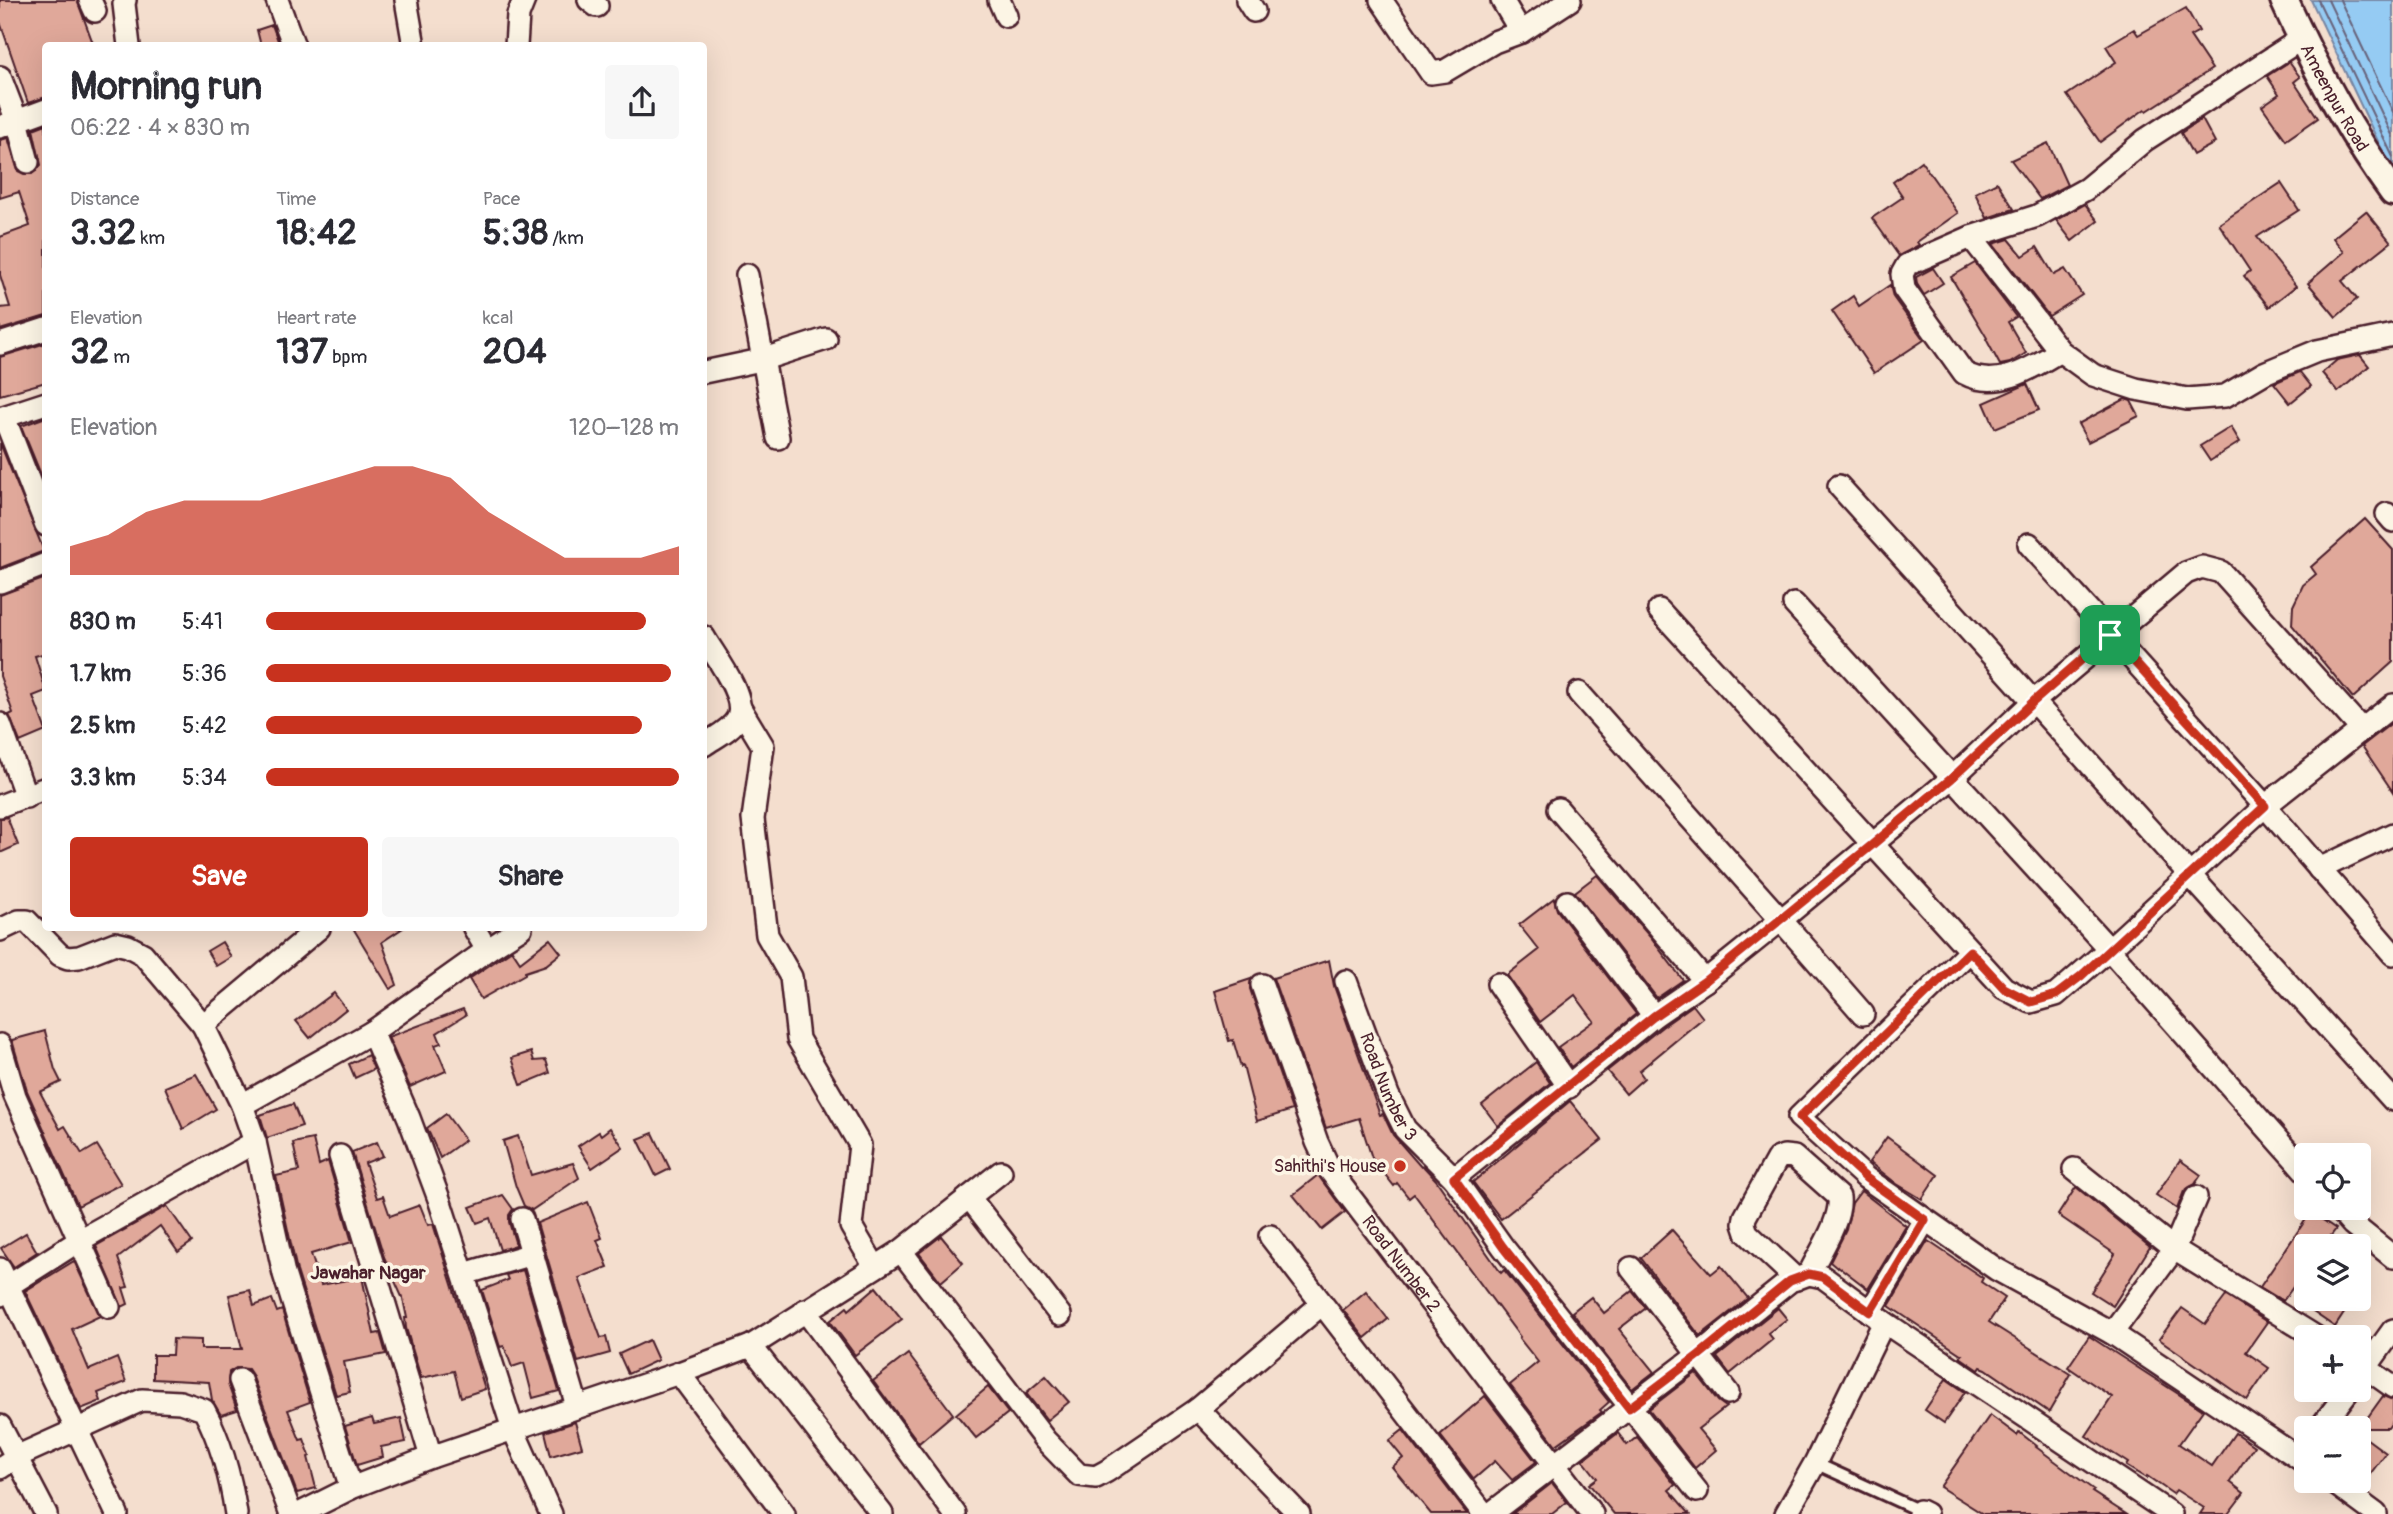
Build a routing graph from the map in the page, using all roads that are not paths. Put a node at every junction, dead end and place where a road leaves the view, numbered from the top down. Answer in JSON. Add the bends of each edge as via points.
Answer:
{"nodes":[{"id":1,"x":125,"y":0,"type":"edge"},
{"id":2,"x":277,"y":0,"type":"edge"},
{"id":3,"x":405,"y":0,"type":"edge"},
{"id":4,"x":524,"y":0,"type":"edge"},
{"id":5,"x":1381,"y":0,"type":"edge"},
{"id":6,"x":1502,"y":0,"type":"edge"},
{"id":7,"x":1570,"y":0,"type":"edge"},
{"id":8,"x":2284,"y":0,"type":"edge"},
{"id":9,"x":1521,"y":32,"type":"junction"},
{"id":10,"x":2301,"y":39,"type":"junction"},
{"id":11,"x":129,"y":42,"type":"edge"},
{"id":12,"x":293,"y":42,"type":"edge"},
{"id":13,"x":413,"y":42,"type":"edge"},
{"id":14,"x":516,"y":42,"type":"edge"},
{"id":15,"x":0,"y":76,"type":"edge"},
{"id":16,"x":42,"y":111,"type":"edge"},
{"id":17,"x":8,"y":124,"type":"edge"},
{"id":18,"x":28,"y":162,"type":"dead end"},
{"id":19,"x":2393,"y":192,"type":"edge"},
{"id":20,"x":1971,"y":237,"type":"junction"},
{"id":21,"x":747,"y":275,"type":"dead end"},
{"id":22,"x":42,"y":330,"type":"edge"},
{"id":23,"x":2393,"y":335,"type":"edge"},
{"id":24,"x":826,"y":339,"type":"dead end"},
{"id":25,"x":1,"y":340,"type":"edge"},
{"id":26,"x":2060,"y":351,"type":"junction"},
{"id":27,"x":764,"y":358,"type":"junction"},
{"id":28,"x":707,"y":371,"type":"edge"},
{"id":29,"x":42,"y":404,"type":"edge"},
{"id":30,"x":2,"y":418,"type":"edge"},
{"id":31,"x":778,"y":438,"type":"dead end"},
{"id":32,"x":1839,"y":486,"type":"dead end"},
{"id":33,"x":42,"y":516,"type":"edge"},
{"id":34,"x":2029,"y":544,"type":"dead end"},
{"id":35,"x":42,"y":566,"type":"edge"},
{"id":36,"x":0,"y":582,"type":"edge"},
{"id":37,"x":1794,"y":604,"type":"dead end"},
{"id":38,"x":1659,"y":610,"type":"dead end"},
{"id":39,"x":2110,"y":635,"type":"junction"},
{"id":40,"x":707,"y":642,"type":"edge"},
{"id":41,"x":1579,"y":693,"type":"dead end"},
{"id":42,"x":2034,"y":701,"type":"junction"},
{"id":43,"x":2393,"y":705,"type":"edge"},
{"id":44,"x":740,"y":708,"type":"junction"},
{"id":45,"x":0,"y":724,"type":"edge"},
{"id":46,"x":2361,"y":730,"type":"junction"},
{"id":47,"x":707,"y":743,"type":"edge"},
{"id":48,"x":1952,"y":778,"type":"junction"},
{"id":49,"x":42,"y":790,"type":"edge"},
{"id":50,"x":26,"y":797,"type":"junction"},
{"id":51,"x":0,"y":806,"type":"edge"},
{"id":52,"x":2265,"y":806,"type":"junction"},
{"id":53,"x":1558,"y":809,"type":"dead end"},
{"id":54,"x":2393,"y":834,"type":"edge"},
{"id":55,"x":1872,"y":845,"type":"junction"},
{"id":56,"x":2319,"y":869,"type":"junction"},
{"id":57,"x":2190,"y":876,"type":"junction"},
{"id":58,"x":1567,"y":902,"type":"dead end"},
{"id":59,"x":1780,"y":920,"type":"junction"},
{"id":60,"x":0,"y":930,"type":"edge"},
{"id":61,"x":315,"y":931,"type":"edge"},
{"id":62,"x":476,"y":931,"type":"edge"},
{"id":63,"x":516,"y":931,"type":"edge"},
{"id":64,"x":2109,"y":949,"type":"junction"},
{"id":65,"x":486,"y":950,"type":"junction"},
{"id":66,"x":1970,"y":951,"type":"junction"},
{"id":67,"x":2393,"y":954,"type":"edge"},
{"id":68,"x":1346,"y":981,"type":"dead end"},
{"id":69,"x":1705,"y":981,"type":"junction"},
{"id":70,"x":1498,"y":984,"type":"dead end"},
{"id":71,"x":1262,"y":985,"type":"dead end"},
{"id":72,"x":1863,"y":1014,"type":"dead end"},
{"id":73,"x":1654,"y":1016,"type":"junction"},
{"id":74,"x":203,"y":1025,"type":"junction"},
{"id":75,"x":372,"y":1032,"type":"junction"},
{"id":76,"x":0,"y":1045,"type":"edge"},
{"id":77,"x":1569,"y":1087,"type":"junction"},
{"id":78,"x":2393,"y":1100,"type":"edge"},
{"id":79,"x":242,"y":1105,"type":"junction"},
{"id":80,"x":255,"y":1142,"type":"junction"},
{"id":81,"x":340,"y":1156,"type":"dead end"},
{"id":82,"x":2294,"y":1158,"type":"edge"},
{"id":83,"x":2074,"y":1169,"type":"dead end"},
{"id":84,"x":1001,"y":1172,"type":"dead end"},
{"id":85,"x":1454,"y":1178,"type":"junction"},
{"id":86,"x":969,"y":1197,"type":"junction"},
{"id":87,"x":2196,"y":1197,"type":"dead end"},
{"id":88,"x":522,"y":1219,"type":"dead end"},
{"id":89,"x":1925,"y":1220,"type":"junction"},
{"id":90,"x":2348,"y":1220,"type":"edge"},
{"id":91,"x":1270,"y":1236,"type":"dead end"},
{"id":92,"x":80,"y":1240,"type":"junction"},
{"id":93,"x":2174,"y":1250,"type":"junction"},
{"id":94,"x":901,"y":1251,"type":"junction"},
{"id":95,"x":532,"y":1254,"type":"junction"},
{"id":96,"x":2393,"y":1257,"type":"edge"},
{"id":97,"x":875,"y":1267,"type":"junction"},
{"id":98,"x":1631,"y":1268,"type":"dead end"},
{"id":99,"x":464,"y":1273,"type":"junction"},
{"id":100,"x":1802,"y":1276,"type":"junction"},
{"id":101,"x":3,"y":1283,"type":"edge"},
{"id":102,"x":1322,"y":1304,"type":"junction"},
{"id":103,"x":108,"y":1307,"type":"dead end"},
{"id":104,"x":805,"y":1310,"type":"junction"},
{"id":105,"x":1060,"y":1315,"type":"dead end"},
{"id":106,"x":1877,"y":1317,"type":"junction"},
{"id":107,"x":2296,"y":1325,"type":"edge"},
{"id":108,"x":2393,"y":1330,"type":"edge"},
{"id":109,"x":2112,"y":1333,"type":"junction"},
{"id":110,"x":751,"y":1346,"type":"junction"},
{"id":111,"x":1699,"y":1355,"type":"junction"},
{"id":112,"x":2371,"y":1357,"type":"edge"},
{"id":113,"x":679,"y":1373,"type":"junction"},
{"id":114,"x":2371,"y":1375,"type":"edge"},
{"id":115,"x":240,"y":1380,"type":"dead end"},
{"id":116,"x":2393,"y":1387,"type":"edge"},
{"id":117,"x":1728,"y":1393,"type":"dead end"},
{"id":118,"x":2341,"y":1402,"type":"edge"},
{"id":119,"x":577,"y":1406,"type":"junction"},
{"id":120,"x":1629,"y":1408,"type":"junction"},
{"id":121,"x":1198,"y":1409,"type":"junction"},
{"id":122,"x":2329,"y":1416,"type":"edge"},
{"id":123,"x":0,"y":1426,"type":"edge"},
{"id":124,"x":513,"y":1429,"type":"junction"},
{"id":125,"x":76,"y":1430,"type":"junction"},
{"id":126,"x":2294,"y":1449,"type":"edge"},
{"id":127,"x":18,"y":1456,"type":"junction"},
{"id":128,"x":430,"y":1457,"type":"junction"},
{"id":129,"x":1815,"y":1463,"type":"junction"},
{"id":130,"x":1554,"y":1465,"type":"junction"},
{"id":131,"x":0,"y":1468,"type":"edge"},
{"id":132,"x":351,"y":1488,"type":"junction"},
{"id":133,"x":1697,"y":1491,"type":"dead end"},
{"id":134,"x":2348,"y":1493,"type":"edge"},
{"id":135,"x":301,"y":1513,"type":"edge"},
{"id":136,"x":1922,"y":1513,"type":"edge"},
{"id":137,"x":46,"y":1514,"type":"edge"},
{"id":138,"x":117,"y":1514,"type":"edge"},
{"id":139,"x":236,"y":1514,"type":"edge"},
{"id":140,"x":551,"y":1514,"type":"edge"},
{"id":141,"x":784,"y":1514,"type":"edge"},
{"id":142,"x":882,"y":1514,"type":"edge"},
{"id":143,"x":955,"y":1514,"type":"edge"},
{"id":144,"x":1299,"y":1514,"type":"edge"},
{"id":145,"x":1484,"y":1514,"type":"edge"},
{"id":146,"x":1490,"y":1514,"type":"edge"},
{"id":147,"x":1592,"y":1514,"type":"edge"},
{"id":148,"x":1786,"y":1514,"type":"edge"},
{"id":149,"x":2171,"y":1514,"type":"edge"},
{"id":150,"x":2376,"y":1514,"type":"edge"}],
"edges":[{"from":1,"to":11,"type":"street"},
{"from":2,"to":12,"type":"street"},
{"from":3,"to":13,"type":"street"},
{"from":4,"to":14,"type":"street"},
{"from":5,"to":9,"type":"street","via":[[1432,73],[1445,71],[1494,41]]},
{"from":6,"to":9,"type":"street"},
{"from":7,"to":9,"type":"street"},
{"from":8,"to":10,"type":"street","name":"Ameenpur Road"},
{"from":10,"to":19,"type":"street","name":"Ameenpur Road"},
{"from":10,"to":20,"type":"street","via":[[2145,140],[2086,189],[2037,216]]},
{"from":15,"to":17,"type":"street"},
{"from":16,"to":17,"type":"street"},
{"from":17,"to":18,"type":"street"},
{"from":20,"to":26,"type":"street"},
{"from":20,"to":26,"type":"street","via":[[1908,265],[1902,274],[1904,289],[1964,373],[2000,379],[2022,374]]},
{"from":21,"to":27,"type":"street"},
{"from":22,"to":25,"type":"street"},
{"from":23,"to":26,"type":"street","via":[[2317,351],[2264,373],[2225,396],[2187,399],[2093,375]]},
{"from":24,"to":27,"type":"street"},
{"from":27,"to":28,"type":"street"},
{"from":27,"to":31,"type":"street"},
{"from":29,"to":30,"type":"street"},
{"from":30,"to":33,"type":"street"},
{"from":32,"to":42,"type":"street"},
{"from":34,"to":39,"type":"street"},
{"from":35,"to":36,"type":"street"},
{"from":37,"to":48,"type":"street"},
{"from":38,"to":55,"type":"street"},
{"from":39,"to":42,"type":"street"},
{"from":39,"to":46,"type":"street","via":[[2186,573],[2202,567],[2221,572]]},
{"from":39,"to":52,"type":"street"},
{"from":40,"to":44,"type":"street","via":[[737,693]]},
{"from":41,"to":59,"type":"street"},
{"from":42,"to":48,"type":"street"},
{"from":42,"to":57,"type":"street"},
{"from":43,"to":46,"type":"street"},
{"from":44,"to":47,"type":"street","via":[[727,730]]},
{"from":44,"to":97,"type":"street","via":[[763,746],[753,819],[767,935],[791,977],[798,1039],[860,1145],[851,1226]]},
{"from":45,"to":50,"type":"street"},
{"from":46,"to":52,"type":"street"},
{"from":48,"to":55,"type":"street"},
{"from":48,"to":64,"type":"street"},
{"from":49,"to":50,"type":"street"},
{"from":50,"to":51,"type":"street"},
{"from":52,"to":56,"type":"street"},
{"from":52,"to":57,"type":"street"},
{"from":53,"to":69,"type":"street"},
{"from":54,"to":56,"type":"street"},
{"from":55,"to":59,"type":"street"},
{"from":55,"to":66,"type":"street"},
{"from":56,"to":67,"type":"street"},
{"from":57,"to":64,"type":"street"},
{"from":57,"to":78,"type":"street"},
{"from":58,"to":73,"type":"street"},
{"from":59,"to":69,"type":"street"},
{"from":59,"to":72,"type":"street"},
{"from":60,"to":74,"type":"street","via":[[27,921],[68,958],[115,943],[128,946],[143,954]]},
{"from":61,"to":74,"type":"street"},
{"from":62,"to":65,"type":"street"},
{"from":63,"to":65,"type":"street"},
{"from":64,"to":66,"type":"street","via":[[2056,995],[2031,1002],[2004,988]]},
{"from":64,"to":82,"type":"street"},
{"from":65,"to":75,"type":"street"},
{"from":66,"to":89,"type":"street","via":[[1800,1117],[1866,1178]]},
{"from":68,"to":85,"type":"street","name":"Road Number 3","via":[[1405,1129]]},
{"from":69,"to":73,"type":"street"},
{"from":70,"to":77,"type":"street"},
{"from":71,"to":130,"type":"street","name":"Road Number 2","via":[[1331,1171]]},
{"from":73,"to":77,"type":"street"},
{"from":74,"to":79,"type":"street"},
{"from":75,"to":79,"type":"street"},
{"from":75,"to":99,"type":"street","via":[[409,1118]]},
{"from":76,"to":92,"type":"street","via":[[15,1096]]},
{"from":77,"to":85,"type":"street"},
{"from":79,"to":80,"type":"street"},
{"from":80,"to":92,"type":"street"},
{"from":80,"to":132,"type":"street","via":[[284,1274]]},
{"from":81,"to":128,"type":"street"},
{"from":83,"to":93,"type":"street"},
{"from":84,"to":86,"type":"street"},
{"from":85,"to":120,"type":"street","name":"Road Number 3"},
{"from":86,"to":94,"type":"street"},
{"from":86,"to":105,"type":"street"},
{"from":87,"to":93,"type":"street"},
{"from":88,"to":95,"type":"street"},
{"from":89,"to":106,"type":"street"},
{"from":89,"to":109,"type":"street","via":[[1996,1269]]},
{"from":90,"to":96,"type":"street"},
{"from":91,"to":102,"type":"street"},
{"from":92,"to":101,"type":"street"},
{"from":92,"to":103,"type":"street"},
{"from":93,"to":107,"type":"street"},
{"from":93,"to":109,"type":"street"},
{"from":94,"to":97,"type":"street"},
{"from":94,"to":121,"type":"street","via":[[1045,1440],[1079,1475],[1096,1477],[1107,1471]]},
{"from":95,"to":99,"type":"street"},
{"from":95,"to":119,"type":"street"},
{"from":97,"to":104,"type":"street"},
{"from":98,"to":111,"type":"street"},
{"from":99,"to":124,"type":"street"},
{"from":100,"to":100,"type":"street","via":[[1747,1233],[1744,1224],[1777,1159],[1784,1156],[1794,1157],[1839,1197],[1837,1217]]},
{"from":100,"to":106,"type":"street","via":[[1823,1277]]},
{"from":100,"to":111,"type":"street"},
{"from":101,"to":125,"type":"street"},
{"from":102,"to":121,"type":"street"},
{"from":102,"to":145,"type":"street"},
{"from":104,"to":110,"type":"street"},
{"from":104,"to":143,"type":"street"},
{"from":106,"to":129,"type":"street"},
{"from":106,"to":149,"type":"street"},
{"from":108,"to":112,"type":"street"},
{"from":109,"to":126,"type":"street"},
{"from":110,"to":113,"type":"street"},
{"from":110,"to":142,"type":"street"},
{"from":111,"to":117,"type":"street"},
{"from":111,"to":120,"type":"street"},
{"from":113,"to":119,"type":"street"},
{"from":113,"to":141,"type":"street"},
{"from":114,"to":116,"type":"street"},
{"from":115,"to":135,"type":"street"},
{"from":118,"to":122,"type":"street"},
{"from":119,"to":124,"type":"street"},
{"from":120,"to":130,"type":"street"},
{"from":120,"to":133,"type":"street","name":"Road Number 3"},
{"from":121,"to":144,"type":"street"},
{"from":123,"to":127,"type":"street"},
{"from":124,"to":128,"type":"street"},
{"from":124,"to":140,"type":"street"},
{"from":125,"to":127,"type":"street"},
{"from":125,"to":138,"type":"street"},
{"from":125,"to":139,"type":"street","via":[[142,1400],[180,1402],[204,1410],[232,1488]]},
{"from":127,"to":131,"type":"street"},
{"from":127,"to":137,"type":"street"},
{"from":128,"to":132,"type":"street"},
{"from":129,"to":136,"type":"lane"},
{"from":129,"to":148,"type":"street"},
{"from":130,"to":146,"type":"street"},
{"from":130,"to":147,"type":"street","name":"Road Number 2"},
{"from":132,"to":135,"type":"street"},
{"from":134,"to":150,"type":"street"}]}
